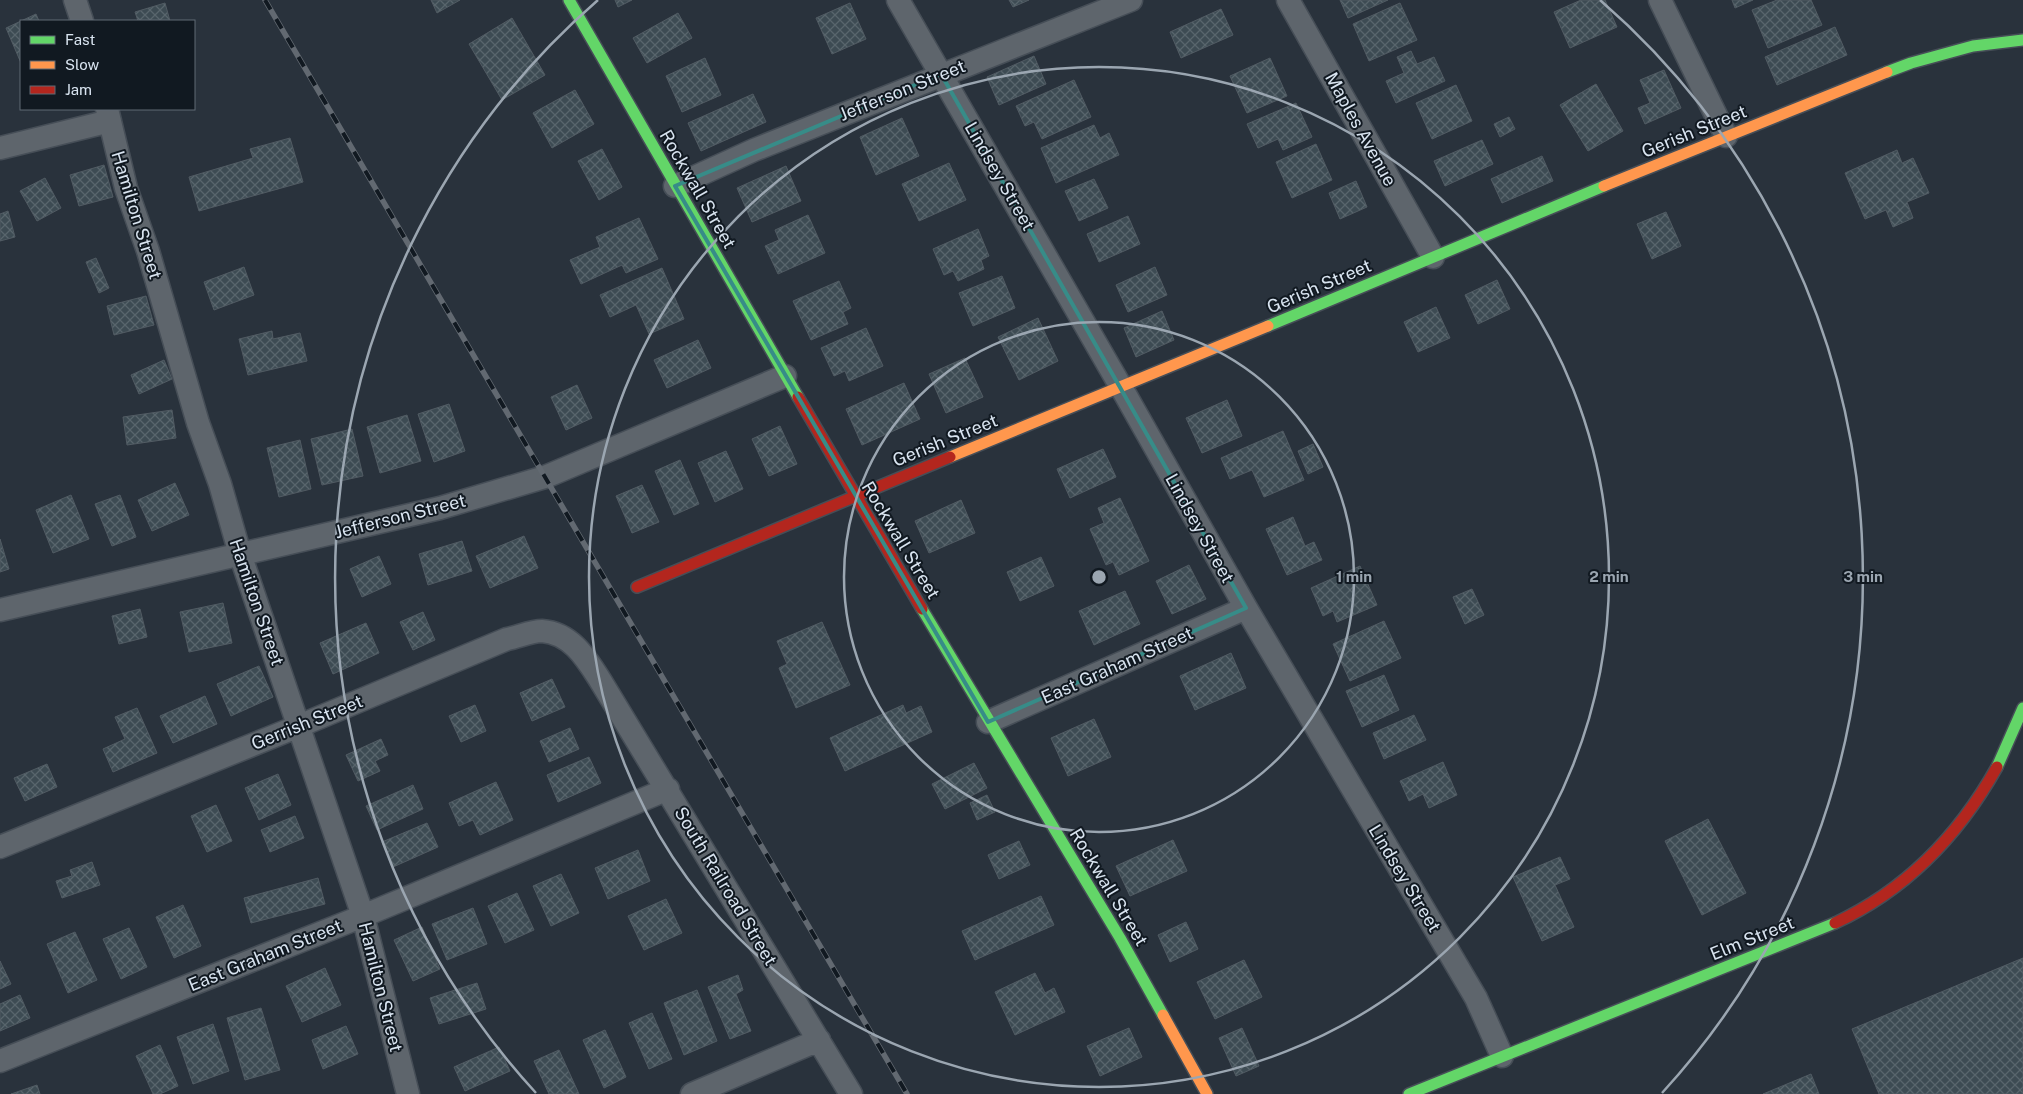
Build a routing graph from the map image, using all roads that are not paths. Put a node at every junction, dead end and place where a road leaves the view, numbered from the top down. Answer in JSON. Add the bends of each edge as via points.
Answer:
{"nodes":[{"id":1,"x":75,"y":0,"type":"edge"},
{"id":2,"x":569,"y":0,"type":"edge"},
{"id":3,"x":898,"y":0,"type":"edge"},
{"id":4,"x":1131,"y":0,"type":"edge"},
{"id":5,"x":1288,"y":0,"type":"edge"},
{"id":6,"x":1660,"y":0,"type":"edge"},
{"id":7,"x":82,"y":20,"type":"edge"},
{"id":8,"x":2023,"y":40,"type":"edge"},
{"id":9,"x":941,"y":74,"type":"junction"},
{"id":10,"x":108,"y":115,"type":"edge"},
{"id":11,"x":1726,"y":136,"type":"junction"},
{"id":12,"x":0,"y":148,"type":"edge"},
{"id":13,"x":675,"y":186,"type":"junction"},
{"id":14,"x":1433,"y":257,"type":"junction"},
{"id":15,"x":785,"y":376,"type":"junction"},
{"id":16,"x":1121,"y":387,"type":"junction"},
{"id":17,"x":855,"y":497,"type":"junction"},
{"id":18,"x":240,"y":554,"type":"junction"},
{"id":19,"x":637,"y":587,"type":"dead end"},
{"id":20,"x":1246,"y":608,"type":"junction"},
{"id":21,"x":0,"y":610,"type":"edge"},
{"id":22,"x":600,"y":680,"type":"joint"},
{"id":23,"x":2023,"y":708,"type":"edge"},
{"id":24,"x":988,"y":722,"type":"junction"},
{"id":25,"x":299,"y":726,"type":"junction"},
{"id":26,"x":668,"y":789,"type":"junction"},
{"id":27,"x":0,"y":847,"type":"edge"},
{"id":28,"x":363,"y":916,"type":"junction"},
{"id":29,"x":819,"y":1040,"type":"junction"},
{"id":30,"x":1502,"y":1056,"type":"junction"},
{"id":31,"x":0,"y":1061,"type":"edge"},
{"id":32,"x":408,"y":1094,"type":"edge"},
{"id":33,"x":692,"y":1094,"type":"edge"},
{"id":34,"x":851,"y":1094,"type":"edge"},
{"id":35,"x":1207,"y":1094,"type":"edge"},
{"id":36,"x":1409,"y":1094,"type":"edge"}],
"edges":[{"from":1,"to":7,"type":"street"},
{"from":2,"to":13,"type":"street","name":"Rockwall Street"},
{"from":3,"to":9,"type":"street","name":"Lindsey Street"},
{"from":4,"to":9,"type":"street","name":"Jefferson Street"},
{"from":5,"to":14,"type":"street","name":"Maples Avenue"},
{"from":6,"to":11,"type":"street"},
{"from":8,"to":11,"type":"street","name":"Gerish Street","via":[[1972,46],[1911,63]]},
{"from":9,"to":13,"type":"street","name":"Jefferson Street","via":[[754,150]]},
{"from":9,"to":16,"type":"street","name":"Lindsey Street"},
{"from":10,"to":12,"type":"street"},
{"from":10,"to":18,"type":"street","name":"Hamilton Street","via":[[126,188]]},
{"from":11,"to":14,"type":"street","name":"Gerish Street"},
{"from":13,"to":15,"type":"street","name":"Rockwall Street"},
{"from":14,"to":16,"type":"street","name":"Gerish Street"},
{"from":15,"to":17,"type":"street","name":"Rockwall Street"},
{"from":15,"to":18,"type":"street","name":"Jefferson Street","via":[[545,476],[440,508]]},
{"from":16,"to":17,"type":"street","name":"Gerish Street"},
{"from":16,"to":20,"type":"street","name":"Lindsey Street"},
{"from":17,"to":19,"type":"street","name":"Gerish Street"},
{"from":17,"to":24,"type":"street","name":"Rockwall Street"},
{"from":18,"to":21,"type":"street","name":"Jefferson Street"},
{"from":18,"to":25,"type":"street","name":"Hamilton Street"},
{"from":20,"to":24,"type":"street","name":"East Graham Street"},
{"from":20,"to":30,"type":"street","name":"Lindsey Street","via":[[1476,998]]},
{"from":22,"to":25,"type":"street","name":"Gerrish Street","via":[[582,652],[565,638],[542,632],[507,639]]},
{"from":22,"to":26,"type":"street","name":"South Railroad Street"},
{"from":23,"to":30,"type":"street","name":"Elm Street","via":[[2004,754],[1960,820],[1928,859],[1888,894],[1833,924]]},
{"from":24,"to":35,"type":"street","name":"Rockwall Street","via":[[1120,938]]},
{"from":25,"to":27,"type":"street","name":"Gerrish Street"},
{"from":25,"to":28,"type":"street","name":"Hamilton Street"},
{"from":26,"to":28,"type":"street","name":"East Graham Street"},
{"from":26,"to":29,"type":"street","name":"South Railroad Street"},
{"from":28,"to":31,"type":"street","name":"East Graham Street"},
{"from":28,"to":32,"type":"street","name":"Hamilton Street"},
{"from":29,"to":33,"type":"street"},
{"from":29,"to":34,"type":"street","name":"South Railroad Street"},
{"from":30,"to":36,"type":"street","name":"Elm Street"}]}
